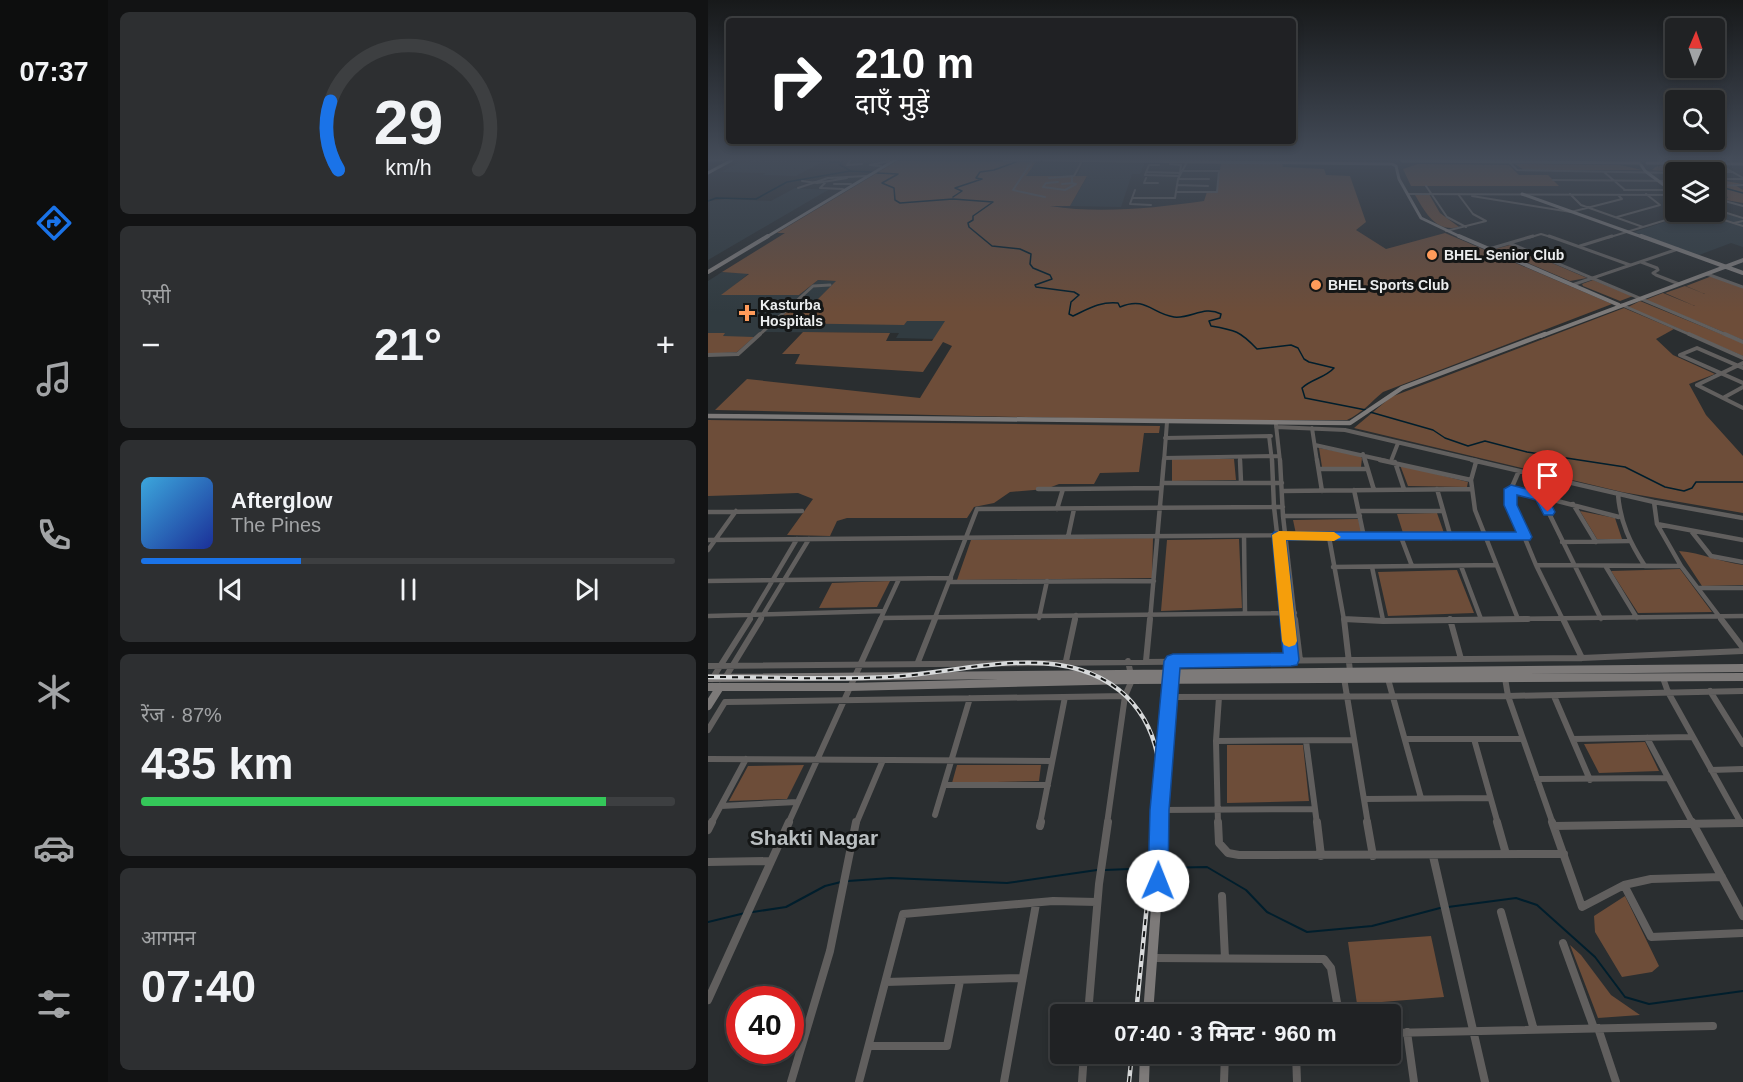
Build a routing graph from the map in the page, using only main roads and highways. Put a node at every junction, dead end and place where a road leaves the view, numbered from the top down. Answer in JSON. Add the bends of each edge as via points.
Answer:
{"nodes":[{"id":1,"x":808,"y":210,"type":"edge"},
{"id":2,"x":1417,"y":210,"type":"edge"},
{"id":3,"x":1567,"y":210,"type":"edge"},
{"id":4,"x":1743,"y":260,"type":"edge"},
{"id":5,"x":1725,"y":267,"type":"junction"},
{"id":6,"x":708,"y":270,"type":"edge"},
{"id":7,"x":1743,"y":273,"type":"edge"},
{"id":8,"x":1620,"y":305,"type":"junction"},
{"id":9,"x":708,"y":416,"type":"edge"},
{"id":10,"x":1173,"y":661,"type":"road end"},
{"id":11,"x":1743,"y":668,"type":"edge"},
{"id":12,"x":1500,"y":670,"type":"junction"},
{"id":13,"x":1346,"y":674,"type":"junction"},
{"id":14,"x":1132,"y":676,"type":"junction"},
{"id":15,"x":1172,"y":676,"type":"junction"},
{"id":16,"x":1743,"y":677,"type":"edge"},
{"id":17,"x":1505,"y":678,"type":"junction"},
{"id":18,"x":725,"y":679,"type":"junction"},
{"id":19,"x":709,"y":682,"type":"edge"},
{"id":20,"x":720,"y":687,"type":"junction"},
{"id":21,"x":708,"y":706,"type":"edge"},
{"id":22,"x":1149,"y":1004,"type":"edge"},
{"id":23,"x":1144,"y":1064,"type":"edge"},
{"id":24,"x":1143,"y":1082,"type":"edge"}],
"edges":[{"from":1,"to":6,"type":"main road"},
{"from":2,"to":8,"type":"main road","via":[[1421,218],[1448,231]]},
{"from":3,"to":5,"type":"main road"},
{"from":4,"to":5,"type":"main road"},
{"from":5,"to":7,"type":"main road"},
{"from":5,"to":8,"type":"main road"},
{"from":8,"to":9,"type":"main road","via":[[1402,388],[1350,423]]},
{"from":10,"to":15,"type":"main road"},
{"from":11,"to":12,"type":"main road"},
{"from":12,"to":13,"type":"main road"},
{"from":12,"to":17,"type":"main road"},
{"from":13,"to":15,"type":"main road"},
{"from":13,"to":17,"type":"main road","via":[[1388,679]]},
{"from":14,"to":15,"type":"main road"},
{"from":14,"to":18,"type":"main road"},
{"from":14,"to":20,"type":"main road","via":[[849,687]]},
{"from":15,"to":22,"type":"main road"},
{"from":16,"to":17,"type":"main road"},
{"from":18,"to":19,"type":"main road"},
{"from":18,"to":20,"type":"main road"},
{"from":19,"to":20,"type":"main road"},
{"from":20,"to":21,"type":"main road"},
{"from":23,"to":24,"type":"main road"}]}
